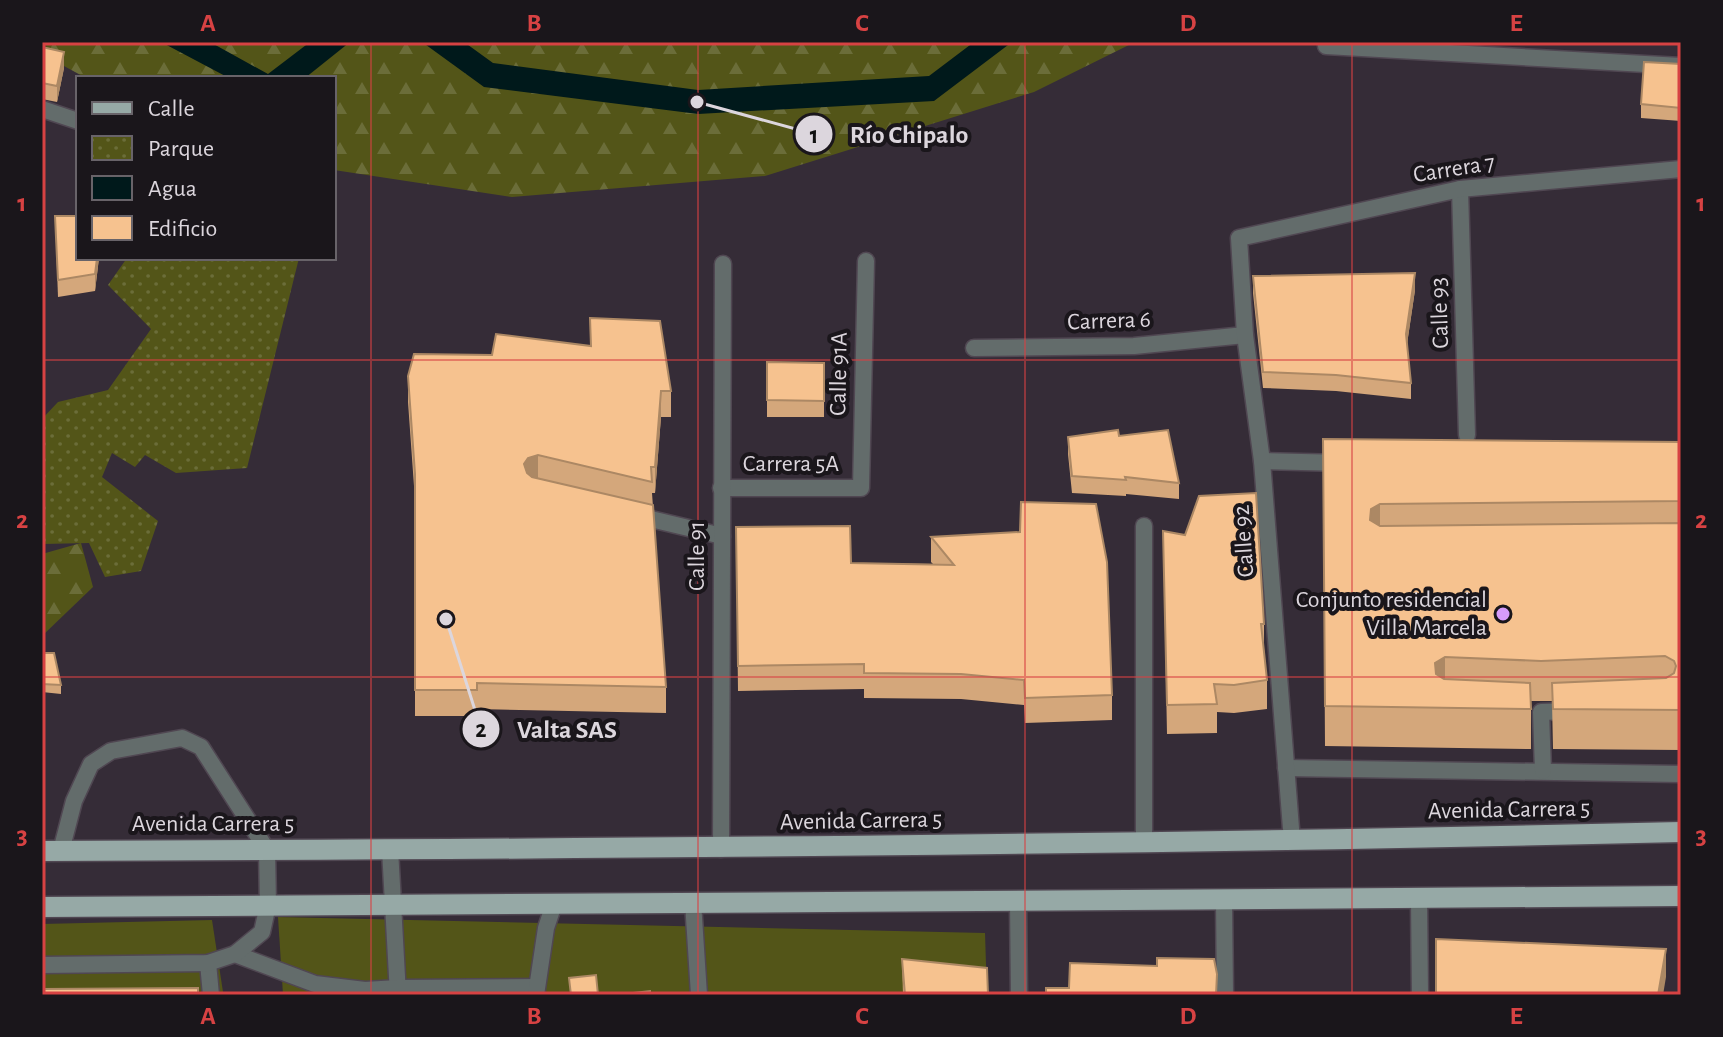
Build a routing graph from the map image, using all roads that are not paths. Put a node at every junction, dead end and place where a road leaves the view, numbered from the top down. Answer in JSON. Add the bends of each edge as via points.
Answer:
{"nodes":[{"id":1,"x":1582,"y":42,"type":"edge"},
{"id":2,"x":1326,"y":46,"type":"dead end"},
{"id":3,"x":1581,"y":61,"type":"junction"},
{"id":4,"x":1681,"y":66,"type":"edge"},
{"id":5,"x":42,"y":109,"type":"edge"},
{"id":6,"x":76,"y":120,"type":"edge"},
{"id":7,"x":1681,"y":169,"type":"edge"},
{"id":8,"x":1460,"y":189,"type":"junction"},
{"id":9,"x":1239,"y":238,"type":"joint"},
{"id":10,"x":866,"y":261,"type":"dead end"},
{"id":11,"x":723,"y":264,"type":"dead end"},
{"id":12,"x":1245,"y":335,"type":"junction"},
{"id":13,"x":974,"y":348,"type":"dead end"},
{"id":14,"x":1467,"y":435,"type":"dead end"},
{"id":15,"x":1262,"y":461,"type":"junction"},
{"id":16,"x":1363,"y":464,"type":"edge"},
{"id":17,"x":721,"y":488,"type":"junction"},
{"id":18,"x":861,"y":488,"type":"joint"},
{"id":19,"x":613,"y":510,"type":"edge"},
{"id":20,"x":1144,"y":526,"type":"dead end"},
{"id":21,"x":722,"y":536,"type":"junction"},
{"id":22,"x":1588,"y":710,"type":"edge"},
{"id":23,"x":1286,"y":768,"type":"junction"},
{"id":24,"x":1543,"y":771,"type":"junction"},
{"id":25,"x":1681,"y":774,"type":"edge"},
{"id":26,"x":1681,"y":832,"type":"edge"},
{"id":27,"x":1292,"y":841,"type":"junction"},
{"id":28,"x":1144,"y":843,"type":"junction"},
{"id":29,"x":390,"y":849,"type":"junction"},
{"id":30,"x":721,"y":849,"type":"junction"},
{"id":31,"x":267,"y":850,"type":"junction"},
{"id":32,"x":51,"y":851,"type":"edge"},
{"id":33,"x":1681,"y":896,"type":"edge"},
{"id":34,"x":1419,"y":899,"type":"junction"},
{"id":35,"x":1224,"y":901,"type":"junction"},
{"id":36,"x":693,"y":902,"type":"junction"},
{"id":37,"x":1018,"y":903,"type":"junction"},
{"id":38,"x":392,"y":904,"type":"junction"},
{"id":39,"x":554,"y":904,"type":"junction"},
{"id":40,"x":268,"y":905,"type":"junction"},
{"id":41,"x":42,"y":907,"type":"edge"},
{"id":42,"x":235,"y":954,"type":"junction"},
{"id":43,"x":208,"y":963,"type":"junction"},
{"id":44,"x":42,"y":965,"type":"edge"},
{"id":45,"x":315,"y":990,"type":"edge"},
{"id":46,"x":398,"y":991,"type":"edge"},
{"id":47,"x":536,"y":991,"type":"edge"},
{"id":48,"x":211,"y":995,"type":"edge"},
{"id":49,"x":699,"y":995,"type":"edge"},
{"id":50,"x":1019,"y":995,"type":"edge"},
{"id":51,"x":1225,"y":995,"type":"edge"},
{"id":52,"x":1420,"y":995,"type":"edge"}],
"edges":[{"from":1,"to":3,"type":"street"},
{"from":2,"to":3,"type":"street"},
{"from":3,"to":4,"type":"street"},
{"from":5,"to":6,"type":"street"},
{"from":7,"to":8,"type":"street","name":"Carrera 7"},
{"from":8,"to":9,"type":"street","name":"Carrera 7"},
{"from":8,"to":14,"type":"street","name":"Calle 93"},
{"from":9,"to":12,"type":"street","name":"Calle 92"},
{"from":10,"to":18,"type":"street","name":"Calle 91A"},
{"from":11,"to":17,"type":"street","name":"Calle 91"},
{"from":12,"to":13,"type":"street","name":"Carrera 6","via":[[1134,346]]},
{"from":12,"to":15,"type":"street","name":"Calle 92"},
{"from":15,"to":16,"type":"street"},
{"from":15,"to":23,"type":"street","name":"Calle 92"},
{"from":17,"to":18,"type":"street","name":"Carrera 5A"},
{"from":17,"to":21,"type":"street","name":"Calle 91"},
{"from":19,"to":21,"type":"street"},
{"from":20,"to":28,"type":"street"},
{"from":21,"to":30,"type":"street","name":"Calle 91"},
{"from":22,"to":24,"type":"street","via":[[1533,712]]},
{"from":23,"to":24,"type":"street"},
{"from":23,"to":27,"type":"street","name":"Calle 92"},
{"from":24,"to":25,"type":"street"},
{"from":26,"to":27,"type":"main road","name":"Avenida Carrera 5"},
{"from":27,"to":28,"type":"main road","name":"Avenida Carrera 5"},
{"from":28,"to":30,"type":"main road","name":"Avenida Carrera 5"},
{"from":29,"to":30,"type":"main road","name":"Avenida Carrera 5"},
{"from":29,"to":31,"type":"main road","name":"Avenida Carrera 5"},
{"from":29,"to":38,"type":"street"},
{"from":31,"to":32,"type":"main road","name":"Avenida Carrera 5"},
{"from":31,"to":32,"type":"street","via":[[201,747],[182,738],[111,751],[91,764]]},
{"from":31,"to":40,"type":"street"},
{"from":33,"to":34,"type":"main road"},
{"from":34,"to":35,"type":"main road"},
{"from":34,"to":52,"type":"street"},
{"from":35,"to":37,"type":"main road"},
{"from":35,"to":51,"type":"street"},
{"from":36,"to":37,"type":"main road"},
{"from":36,"to":39,"type":"main road"},
{"from":36,"to":49,"type":"street"},
{"from":37,"to":50,"type":"street"},
{"from":38,"to":39,"type":"main road"},
{"from":38,"to":40,"type":"main road"},
{"from":38,"to":46,"type":"street"},
{"from":39,"to":47,"type":"street"},
{"from":40,"to":41,"type":"main road"},
{"from":40,"to":42,"type":"street","via":[[262,932]]},
{"from":42,"to":43,"type":"street"},
{"from":42,"to":45,"type":"street"},
{"from":43,"to":44,"type":"street"},
{"from":43,"to":48,"type":"street"},
{"from":45,"to":46,"type":"street"},
{"from":46,"to":47,"type":"street"}]}
